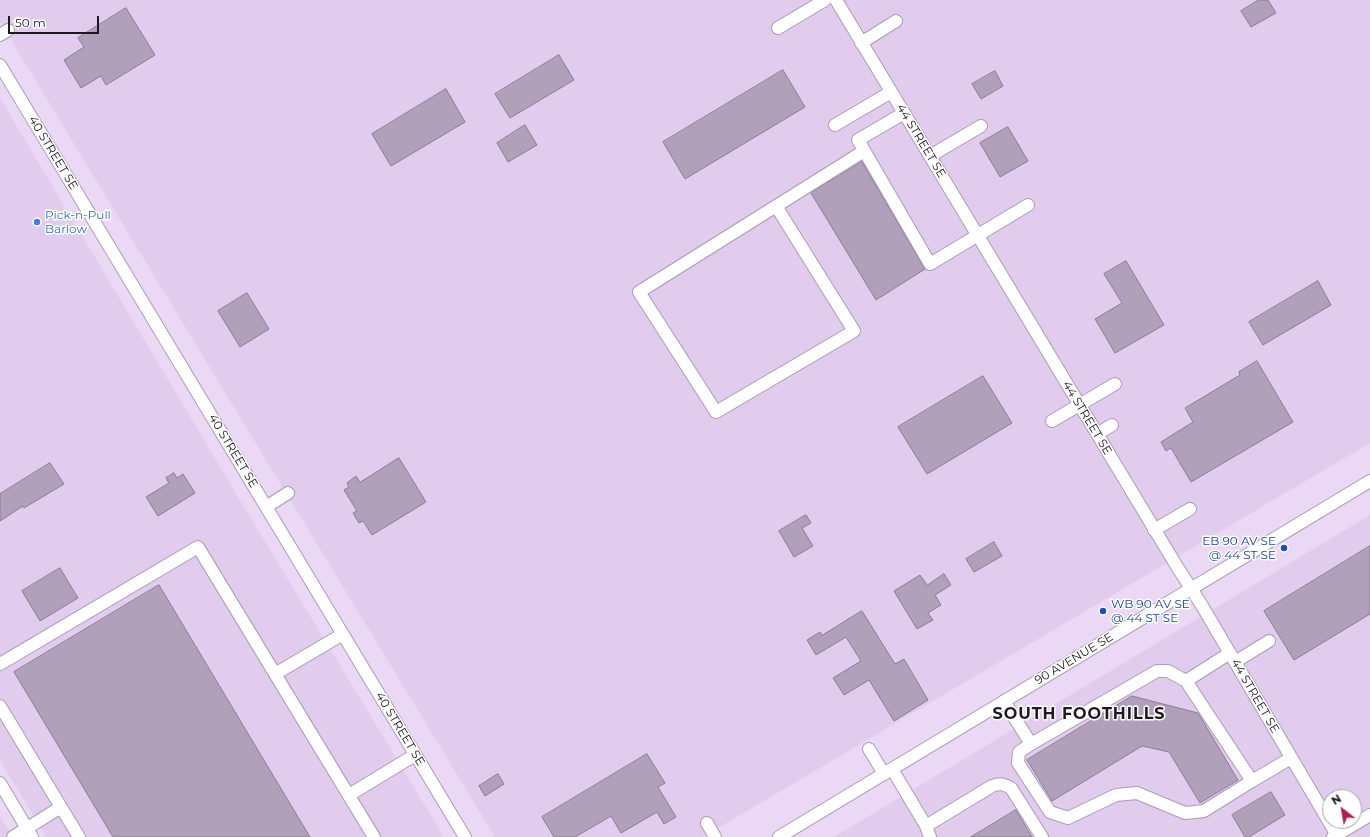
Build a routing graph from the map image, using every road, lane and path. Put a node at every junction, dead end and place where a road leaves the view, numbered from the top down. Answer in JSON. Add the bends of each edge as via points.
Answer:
{"nodes":[{"id":1,"x":825,"y":0,"type":"edge"},
{"id":2,"x":836,"y":0,"type":"edge"},
{"id":3,"x":896,"y":21,"type":"dead end"},
{"id":4,"x":778,"y":28,"type":"dead end"},
{"id":5,"x":862,"y":42,"type":"junction"},
{"id":6,"x":0,"y":65,"type":"edge"},
{"id":7,"x":891,"y":92,"type":"junction"},
{"id":8,"x":904,"y":113,"type":"junction"},
{"id":9,"x":835,"y":125,"type":"dead end"},
{"id":10,"x":981,"y":126,"type":"dead end"},
{"id":11,"x":864,"y":151,"type":"junction"},
{"id":12,"x":930,"y":156,"type":"junction"},
{"id":13,"x":1028,"y":205,"type":"dead end"},
{"id":14,"x":776,"y":206,"type":"junction"},
{"id":15,"x":977,"y":235,"type":"junction"},
{"id":16,"x":1115,"y":384,"type":"dead end"},
{"id":17,"x":1080,"y":405,"type":"junction"},
{"id":18,"x":1052,"y":421,"type":"dead end"},
{"id":19,"x":1112,"y":425,"type":"dead end"},
{"id":20,"x":1097,"y":434,"type":"junction"},
{"id":21,"x":1370,"y":481,"type":"edge"},
{"id":22,"x":288,"y":494,"type":"dead end"},
{"id":23,"x":266,"y":507,"type":"junction"},
{"id":24,"x":1190,"y":509,"type":"dead end"},
{"id":25,"x":1154,"y":530,"type":"junction"},
{"id":26,"x":1190,"y":589,"type":"junction"},
{"id":27,"x":343,"y":634,"type":"junction"},
{"id":28,"x":1269,"y":641,"type":"dead end"},
{"id":29,"x":1232,"y":657,"type":"junction"},
{"id":30,"x":0,"y":664,"type":"edge"},
{"id":31,"x":275,"y":674,"type":"junction"},
{"id":32,"x":1186,"y":681,"type":"junction"},
{"id":33,"x":1004,"y":701,"type":"junction"},
{"id":34,"x":0,"y":706,"type":"edge"},
{"id":35,"x":1031,"y":744,"type":"junction"},
{"id":36,"x":869,"y":749,"type":"dead end"},
{"id":37,"x":416,"y":755,"type":"junction"},
{"id":38,"x":1291,"y":758,"type":"junction"},
{"id":39,"x":888,"y":772,"type":"junction"},
{"id":40,"x":1252,"y":781,"type":"junction"},
{"id":41,"x":0,"y":783,"type":"edge"},
{"id":42,"x":348,"y":795,"type":"junction"},
{"id":43,"x":61,"y":807,"type":"junction"},
{"id":44,"x":1370,"y":815,"type":"edge"},
{"id":45,"x":707,"y":823,"type":"dead end"},
{"id":46,"x":928,"y":831,"type":"edge"},
{"id":47,"x":30,"y":833,"type":"edge"},
{"id":48,"x":1336,"y":836,"type":"edge"},
{"id":49,"x":13,"y":837,"type":"edge"},
{"id":50,"x":79,"y":837,"type":"edge"},
{"id":51,"x":374,"y":837,"type":"edge"},
{"id":52,"x":465,"y":837,"type":"edge"},
{"id":53,"x":715,"y":837,"type":"edge"},
{"id":54,"x":779,"y":837,"type":"edge"},
{"id":55,"x":1042,"y":837,"type":"edge"}],
"edges":[{"from":1,"to":4,"type":"street"},
{"from":2,"to":5,"type":"street","name":"44 STREET SE"},
{"from":3,"to":5,"type":"street"},
{"from":5,"to":7,"type":"street","name":"44 STREET SE"},
{"from":6,"to":23,"type":"street","name":"40 STREET SE"},
{"from":7,"to":8,"type":"street","name":"44 STREET SE"},
{"from":7,"to":9,"type":"street"},
{"from":8,"to":11,"type":"street","via":[[858,140]]},
{"from":8,"to":12,"type":"street","name":"44 STREET SE"},
{"from":10,"to":12,"type":"street"},
{"from":11,"to":14,"type":"street"},
{"from":11,"to":15,"type":"street","via":[[930,264]]},
{"from":12,"to":15,"type":"street","name":"44 STREET SE"},
{"from":13,"to":15,"type":"street"},
{"from":14,"to":14,"type":"street","via":[[639,292],[716,412],[854,331]]},
{"from":15,"to":17,"type":"street","name":"44 STREET SE"},
{"from":16,"to":17,"type":"street"},
{"from":17,"to":18,"type":"street"},
{"from":17,"to":20,"type":"street","name":"44 STREET SE"},
{"from":19,"to":20,"type":"street"},
{"from":20,"to":25,"type":"street","name":"44 STREET SE"},
{"from":21,"to":26,"type":"street","name":"90 AVENUE SE"},
{"from":22,"to":23,"type":"street"},
{"from":23,"to":27,"type":"street","name":"40 STREET SE"},
{"from":24,"to":25,"type":"street"},
{"from":25,"to":26,"type":"street","name":"44 STREET SE"},
{"from":26,"to":29,"type":"street","name":"44 STREET SE"},
{"from":26,"to":33,"type":"street","name":"90 AVENUE SE"},
{"from":27,"to":31,"type":"street"},
{"from":27,"to":37,"type":"street","name":"40 STREET SE"},
{"from":28,"to":29,"type":"street"},
{"from":29,"to":32,"type":"street"},
{"from":29,"to":38,"type":"street","name":"44 STREET SE"},
{"from":30,"to":31,"type":"street","via":[[198,547]]},
{"from":31,"to":42,"type":"street"},
{"from":32,"to":35,"type":"street","via":[[1168,671],[1157,671]]},
{"from":32,"to":40,"type":"street"},
{"from":33,"to":35,"type":"street"},
{"from":33,"to":39,"type":"street","name":"90 AVENUE SE"},
{"from":34,"to":43,"type":"street"},
{"from":35,"to":40,"type":"street","via":[[1019,752],[1018,763],[1050,812],[1068,818],[1116,795],[1137,793],[1185,812],[1204,811]]},
{"from":36,"to":39,"type":"street"},
{"from":37,"to":42,"type":"street"},
{"from":37,"to":52,"type":"street","name":"40 STREET SE"},
{"from":38,"to":40,"type":"street"},
{"from":38,"to":48,"type":"street","name":"44 STREET SE"},
{"from":39,"to":46,"type":"street"},
{"from":39,"to":54,"type":"street","name":"90 AVENUE SE"},
{"from":41,"to":47,"type":"street"},
{"from":42,"to":51,"type":"street"},
{"from":43,"to":47,"type":"street"},
{"from":43,"to":50,"type":"street"},
{"from":44,"to":48,"type":"street"},
{"from":45,"to":53,"type":"street"},
{"from":46,"to":55,"type":"street","via":[[999,783],[1010,788]]},
{"from":47,"to":49,"type":"street"}]}
